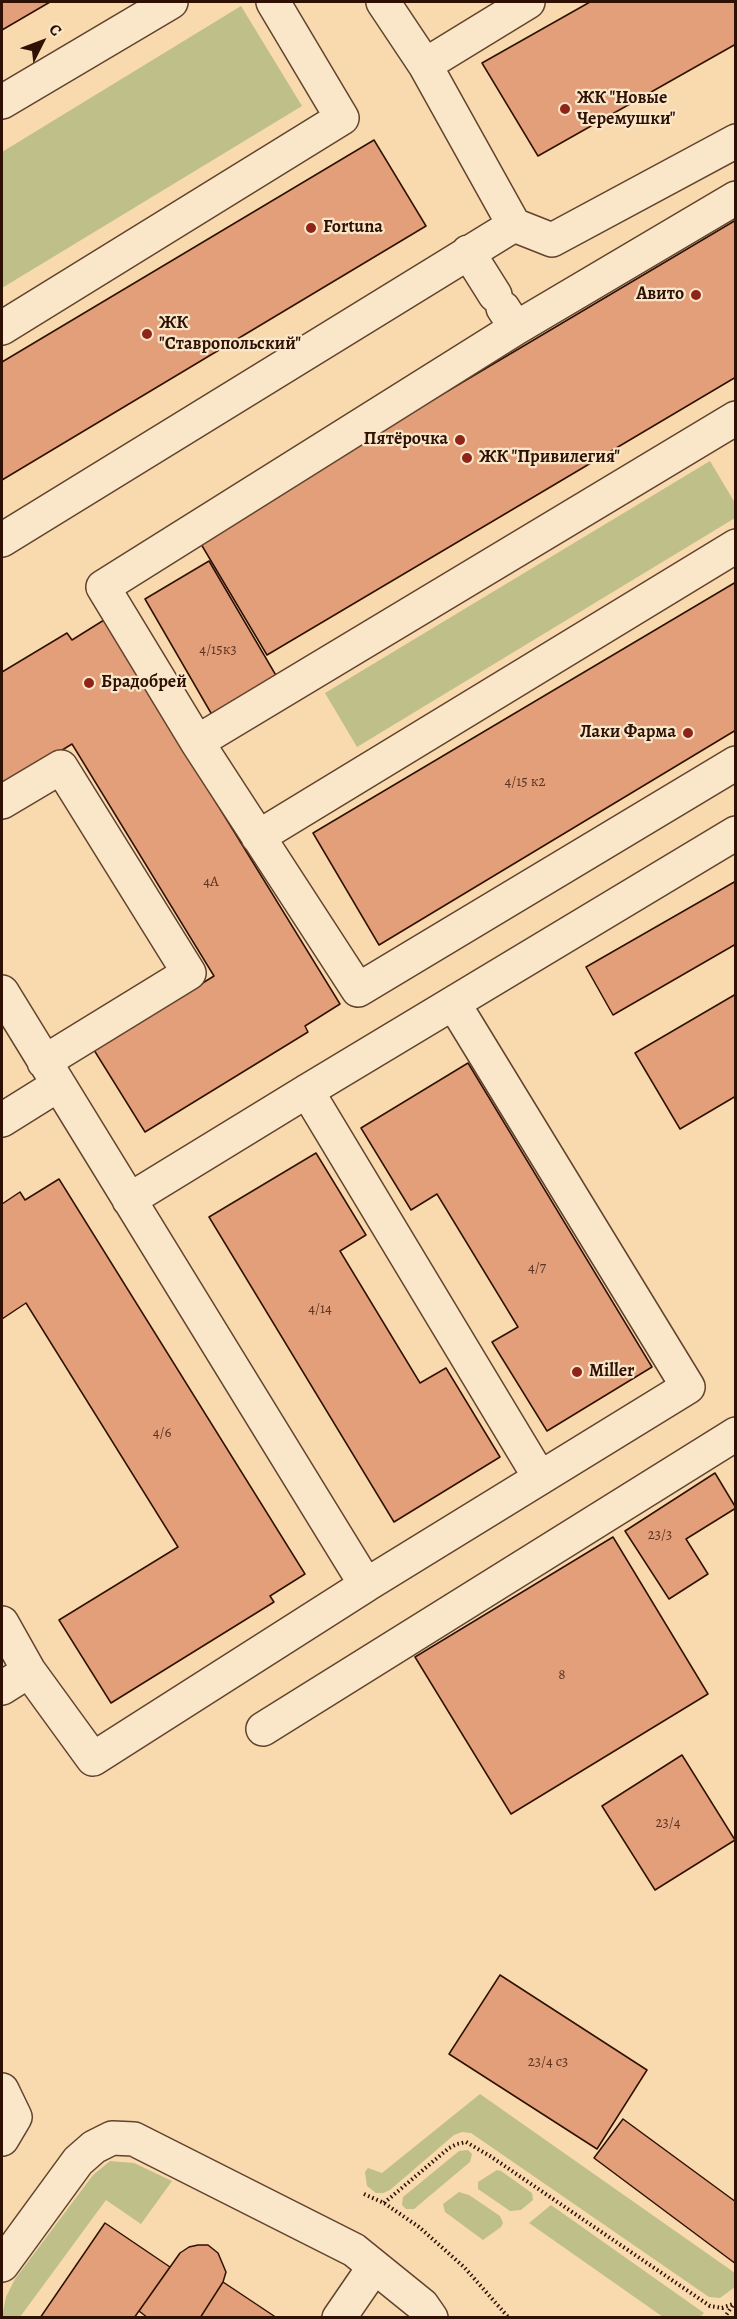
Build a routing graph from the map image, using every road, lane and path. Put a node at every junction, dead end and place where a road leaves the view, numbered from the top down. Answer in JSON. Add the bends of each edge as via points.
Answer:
{"nodes":[{"id":1,"x":171,"y":2,"type":"edge"},
{"id":2,"x":273,"y":2,"type":"edge"},
{"id":3,"x":383,"y":2,"type":"edge"},
{"id":4,"x":528,"y":2,"type":"edge"},
{"id":5,"x":425,"y":65,"type":"junction"},
{"id":6,"x":2,"y":102,"type":"edge"},
{"id":7,"x":735,"y":141,"type":"edge"},
{"id":8,"x":735,"y":198,"type":"edge"},
{"id":9,"x":514,"y":225,"type":"junction"},
{"id":10,"x":468,"y":252,"type":"junction"},
{"id":11,"x":505,"y":310,"type":"junction"},
{"id":12,"x":2,"y":328,"type":"edge"},
{"id":13,"x":735,"y":418,"type":"edge"},
{"id":14,"x":2,"y":540,"type":"edge"},
{"id":15,"x":735,"y":546,"type":"edge"},
{"id":16,"x":197,"y":742,"type":"junction"},
{"id":17,"x":735,"y":762,"type":"edge"},
{"id":18,"x":2,"y":802,"type":"edge"},
{"id":19,"x":735,"y":834,"type":"edge"},
{"id":20,"x":258,"y":837,"type":"junction"},
{"id":21,"x":2,"y":992,"type":"edge"},
{"id":22,"x":454,"y":1004,"type":"junction"},
{"id":23,"x":51,"y":1073,"type":"junction"},
{"id":24,"x":307,"y":1090,"type":"junction"},
{"id":25,"x":2,"y":1120,"type":"edge"},
{"id":26,"x":129,"y":1200,"type":"junction"},
{"id":27,"x":735,"y":1434,"type":"edge"},
{"id":28,"x":540,"y":1478,"type":"junction"},
{"id":29,"x":366,"y":1585,"type":"junction"},
{"id":30,"x":2,"y":1623,"type":"edge"},
{"id":31,"x":29,"y":1671,"type":"junction"},
{"id":32,"x":2,"y":1688,"type":"edge"},
{"id":33,"x":263,"y":1729,"type":"dead end"},
{"id":34,"x":2,"y":2091,"type":"edge"},
{"id":35,"x":2,"y":2139,"type":"edge"},
{"id":36,"x":364,"y":2194,"type":"dead end"},
{"id":37,"x":384,"y":2203,"type":"junction"},
{"id":38,"x":2,"y":2265,"type":"edge"},
{"id":39,"x":374,"y":2267,"type":"junction"},
{"id":40,"x":734,"y":2304,"type":"edge"},
{"id":41,"x":339,"y":2318,"type":"edge"},
{"id":42,"x":431,"y":2318,"type":"edge"},
{"id":43,"x":509,"y":2318,"type":"edge"},
{"id":44,"x":724,"y":2318,"type":"edge"}],
"edges":[{"from":1,"to":6,"type":"lane"},
{"from":2,"to":12,"type":"lane","via":[[342,118]]},
{"from":3,"to":5,"type":"lane"},
{"from":4,"to":5,"type":"lane"},
{"from":5,"to":9,"type":"lane"},
{"from":7,"to":9,"type":"lane","via":[[552,240]]},
{"from":8,"to":11,"type":"lane"},
{"from":9,"to":10,"type":"lane"},
{"from":10,"to":11,"type":"lane"},
{"from":10,"to":14,"type":"lane"},
{"from":11,"to":16,"type":"lane","via":[[103,587]]},
{"from":13,"to":16,"type":"lane"},
{"from":15,"to":20,"type":"lane"},
{"from":16,"to":20,"type":"lane"},
{"from":17,"to":20,"type":"lane","via":[[358,990]]},
{"from":18,"to":23,"type":"lane","via":[[61,767],[189,973]]},
{"from":19,"to":22,"type":"lane"},
{"from":21,"to":23,"type":"lane"},
{"from":22,"to":24,"type":"lane"},
{"from":22,"to":28,"type":"lane","via":[[688,1386]]},
{"from":23,"to":25,"type":"lane"},
{"from":23,"to":26,"type":"lane"},
{"from":24,"to":26,"type":"lane"},
{"from":24,"to":28,"type":"lane"},
{"from":26,"to":29,"type":"lane"},
{"from":27,"to":33,"type":"lane"},
{"from":28,"to":29,"type":"lane"},
{"from":29,"to":31,"type":"lane","via":[[93,1759]]},
{"from":30,"to":31,"type":"lane"},
{"from":31,"to":32,"type":"lane"},
{"from":34,"to":35,"type":"lane","via":[[15,2117]]},
{"from":36,"to":37,"type":"path"},
{"from":37,"to":40,"type":"path","via":[[449,2148],[466,2142],[710,2306]]},
{"from":37,"to":43,"type":"path","via":[[419,2227],[464,2267]]},
{"from":38,"to":39,"type":"lane","via":[[78,2161],[112,2138],[134,2139],[155,2149],[354,2250]]},
{"from":39,"to":41,"type":"lane"},
{"from":39,"to":42,"type":"lane","via":[[422,2305]]},
{"from":40,"to":44,"type":"path"}]}
